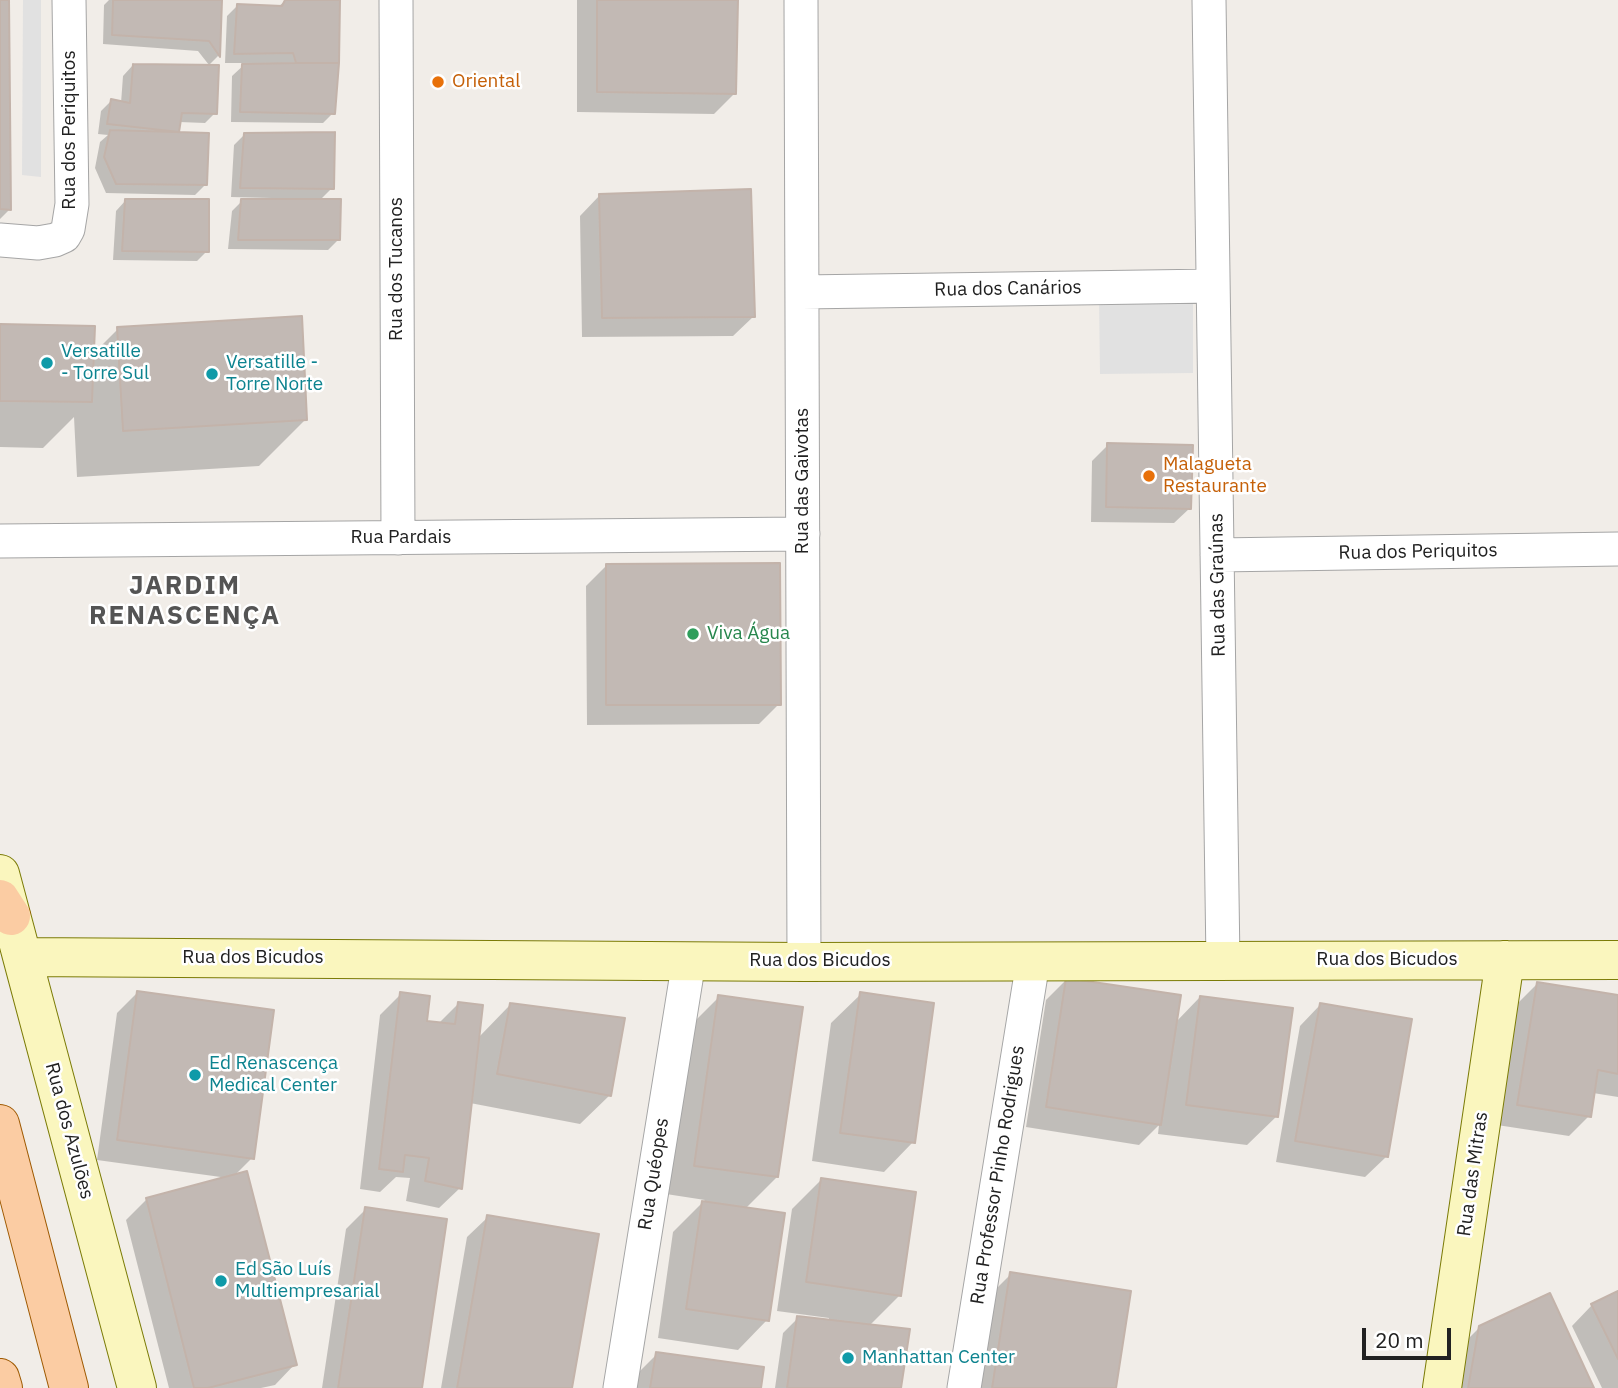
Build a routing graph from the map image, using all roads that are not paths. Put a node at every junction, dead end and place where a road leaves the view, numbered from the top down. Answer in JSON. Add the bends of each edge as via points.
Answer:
{"nodes":[{"id":1,"x":69,"y":0,"type":"edge"},
{"id":2,"x":396,"y":0,"type":"edge"},
{"id":3,"x":801,"y":0,"type":"edge"},
{"id":4,"x":1209,"y":0,"type":"edge"},
{"id":5,"x":0,"y":240,"type":"edge"},
{"id":6,"x":1213,"y":286,"type":"junction"},
{"id":7,"x":802,"y":292,"type":"junction"},
{"id":8,"x":803,"y":534,"type":"junction"},
{"id":9,"x":398,"y":538,"type":"junction"},
{"id":10,"x":0,"y":541,"type":"edge"},
{"id":11,"x":1618,"y":549,"type":"edge"},
{"id":12,"x":1217,"y":555,"type":"junction"},
{"id":13,"x":0,"y":874,"type":"edge"},
{"id":14,"x":6,"y":908,"type":"edge"},
{"id":15,"x":23,"y":957,"type":"junction"},
{"id":16,"x":1505,"y":960,"type":"junction"},
{"id":17,"x":1618,"y":960,"type":"edge"},
{"id":18,"x":688,"y":961,"type":"junction"},
{"id":19,"x":1033,"y":961,"type":"junction"},
{"id":20,"x":1223,"y":961,"type":"junction"},
{"id":21,"x":804,"y":962,"type":"junction"},
{"id":22,"x":0,"y":1124,"type":"edge"},
{"id":23,"x":0,"y":1378,"type":"edge"},
{"id":24,"x":3,"y":1388,"type":"edge"},
{"id":25,"x":69,"y":1388,"type":"edge"},
{"id":26,"x":137,"y":1388,"type":"edge"},
{"id":27,"x":620,"y":1388,"type":"edge"},
{"id":28,"x":964,"y":1388,"type":"edge"},
{"id":29,"x":1442,"y":1388,"type":"edge"}],
"edges":[{"from":1,"to":5,"type":"street","name":"Rua dos Periquitos","via":[[72,204],[68,229],[64,236],[37,243]]},
{"from":2,"to":9,"type":"street","name":"Rua dos Tucanos"},
{"from":3,"to":7,"type":"street","name":"Rua das Gaivotas"},
{"from":4,"to":6,"type":"street","name":"Rua das Graúnas"},
{"from":6,"to":7,"type":"street","name":"Rua dos Canários"},
{"from":6,"to":12,"type":"street","name":"Rua das Graúnas"},
{"from":7,"to":8,"type":"street","name":"Rua das Gaivotas"},
{"from":8,"to":9,"type":"street","name":"Rua Pardais"},
{"from":8,"to":21,"type":"street","name":"Rua das Gaivotas"},
{"from":9,"to":10,"type":"street","name":"Rua Pardais"},
{"from":11,"to":12,"type":"street","name":"Rua dos Periquitos"},
{"from":12,"to":20,"type":"street","name":"Rua das Graúnas"},
{"from":13,"to":14,"type":"main road","name":"Rua dos Azulões"},
{"from":14,"to":15,"type":"main road","name":"Rua dos Azulões"},
{"from":15,"to":18,"type":"main road","name":"Rua dos Bicudos"},
{"from":15,"to":26,"type":"main road","name":"Rua dos Azulões"},
{"from":16,"to":17,"type":"main road","name":"Rua dos Bicudos"},
{"from":16,"to":20,"type":"main road","name":"Rua dos Bicudos"},
{"from":16,"to":29,"type":"main road","name":"Rua das Mitras"},
{"from":18,"to":21,"type":"main road","name":"Rua dos Bicudos"},
{"from":18,"to":27,"type":"street","name":"Rua Quéopes"},
{"from":19,"to":20,"type":"main road","name":"Rua dos Bicudos"},
{"from":19,"to":21,"type":"main road","name":"Rua dos Bicudos"},
{"from":19,"to":28,"type":"street","name":"Rua Professor Pinho Rodrigues"},
{"from":22,"to":25,"type":"main road"},
{"from":23,"to":24,"type":"main road"}]}
